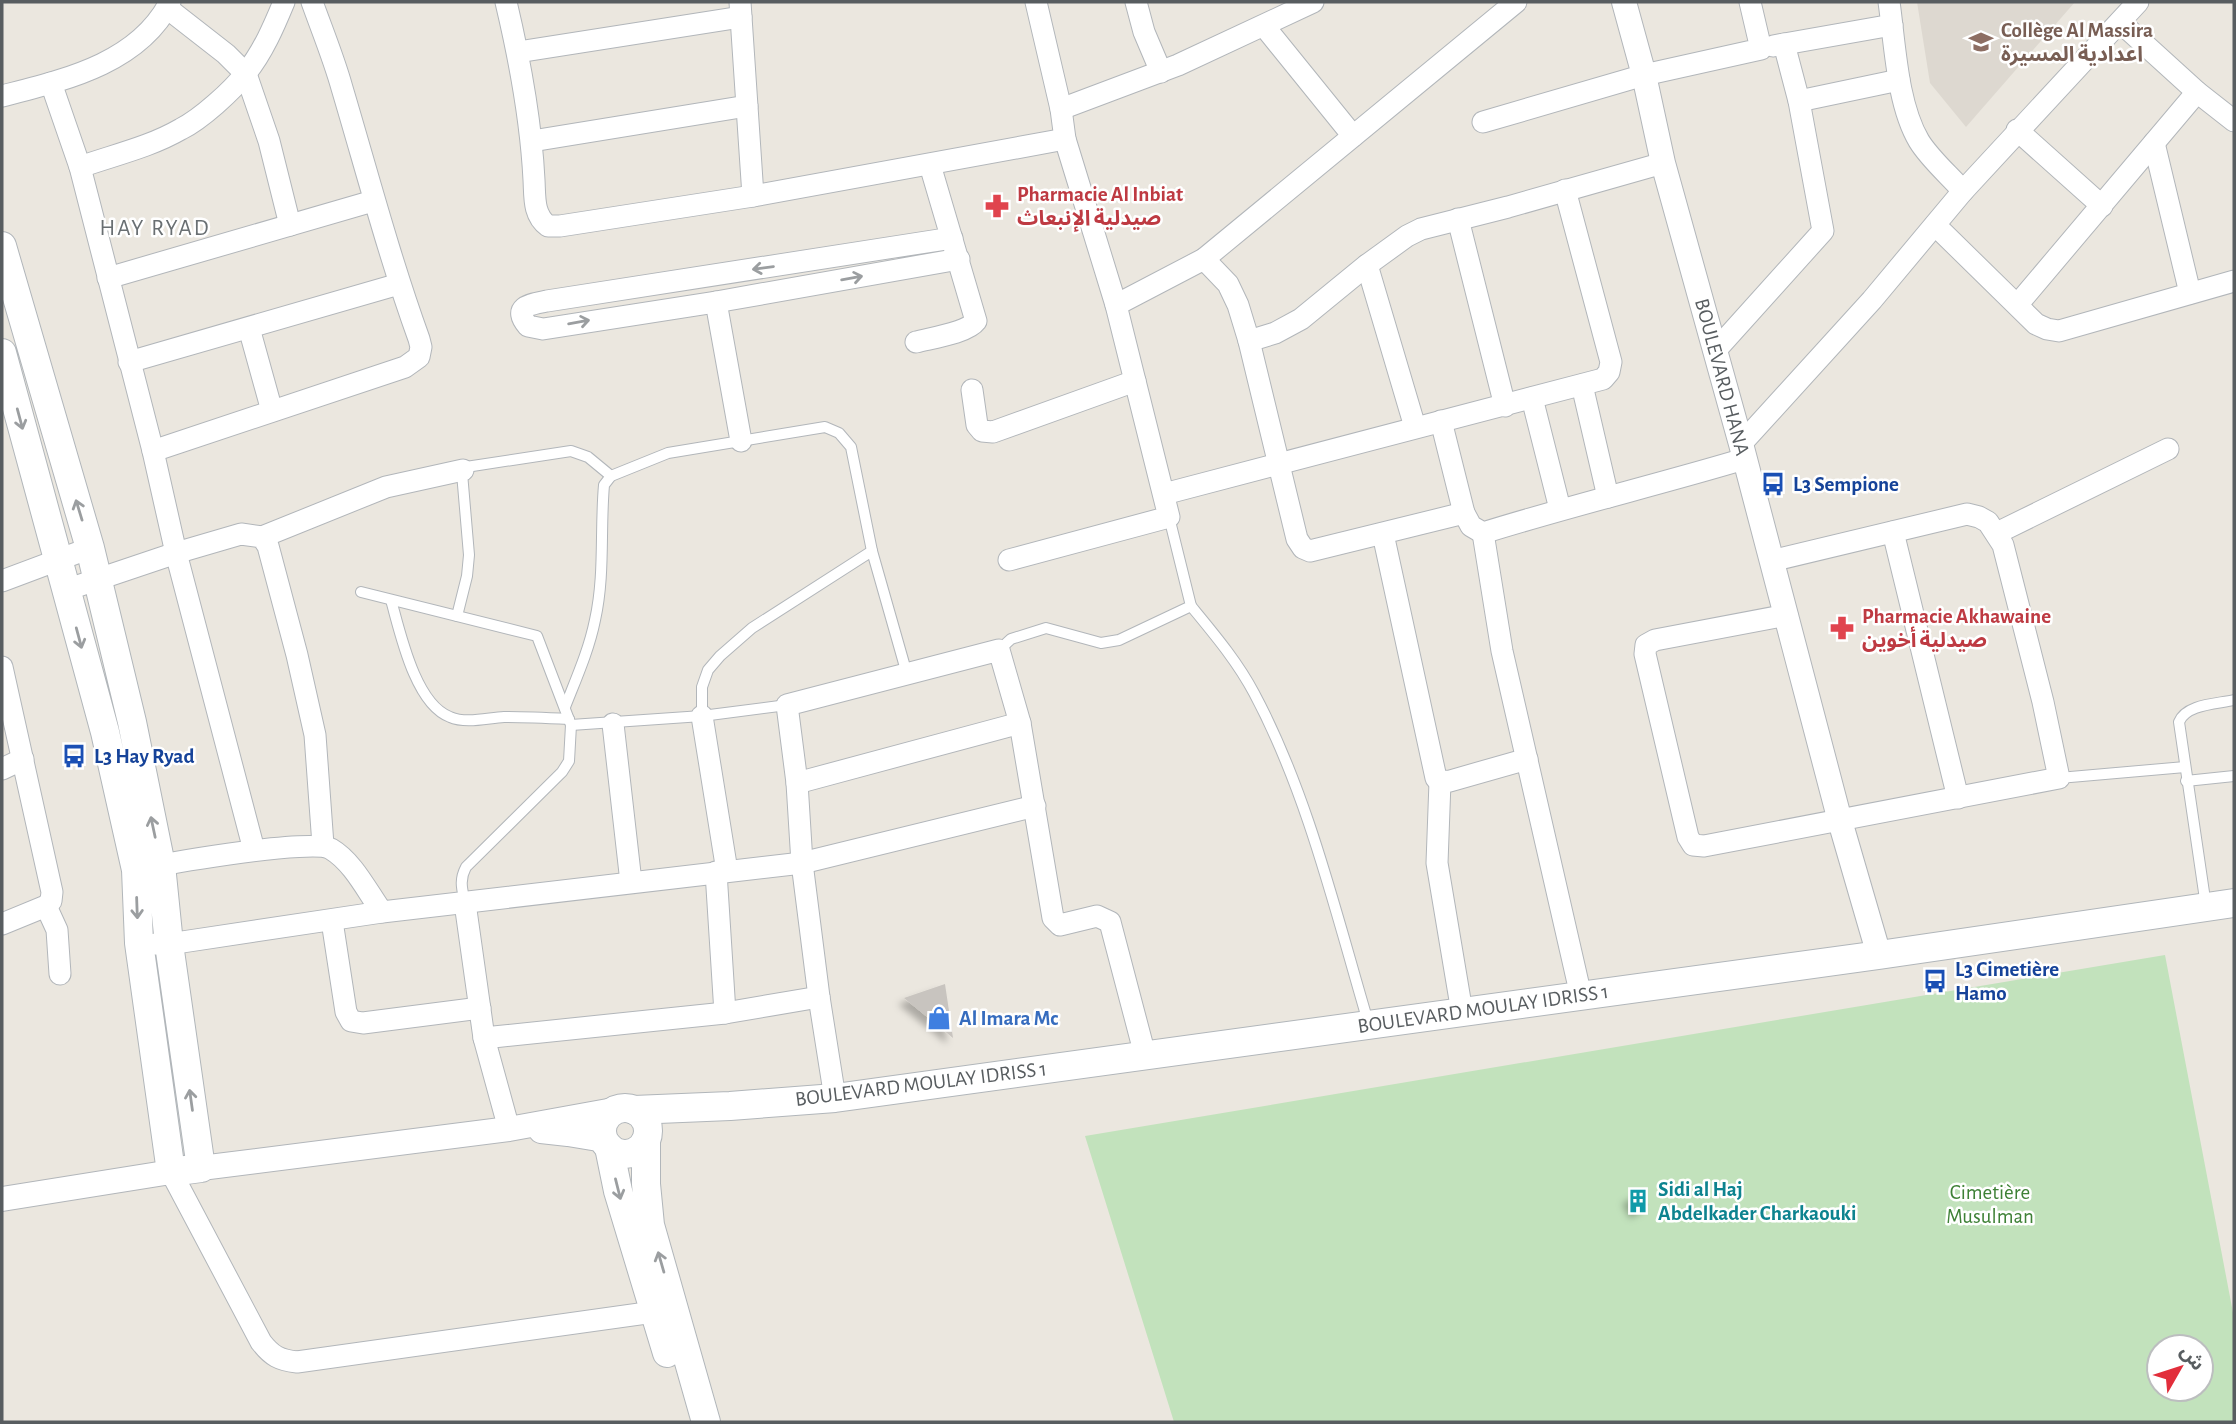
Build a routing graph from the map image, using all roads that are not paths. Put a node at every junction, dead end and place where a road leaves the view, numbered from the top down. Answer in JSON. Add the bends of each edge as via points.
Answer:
{"nodes":[{"id":1,"x":284,"y":2,"type":"edge"},
{"id":2,"x":312,"y":2,"type":"edge"},
{"id":3,"x":506,"y":2,"type":"edge"},
{"id":4,"x":1036,"y":2,"type":"edge"},
{"id":5,"x":1136,"y":2,"type":"edge"},
{"id":6,"x":1313,"y":2,"type":"edge"},
{"id":7,"x":1516,"y":2,"type":"edge"},
{"id":8,"x":1624,"y":2,"type":"edge"},
{"id":9,"x":1750,"y":2,"type":"edge"},
{"id":10,"x":1889,"y":2,"type":"edge"},
{"id":11,"x":2137,"y":2,"type":"edge"},
{"id":12,"x":168,"y":5,"type":"edge"},
{"id":13,"x":741,"y":9,"type":"edge"},
{"id":14,"x":2120,"y":22,"type":"junction"},
{"id":15,"x":1892,"y":25,"type":"junction"},
{"id":16,"x":1264,"y":26,"type":"junction"},
{"id":17,"x":1784,"y":44,"type":"junction"},
{"id":18,"x":1761,"y":49,"type":"junction"},
{"id":19,"x":518,"y":52,"type":"junction"},
{"id":20,"x":1161,"y":72,"type":"junction"},
{"id":21,"x":246,"y":74,"type":"junction"},
{"id":22,"x":1644,"y":75,"type":"junction"},
{"id":23,"x":1899,"y":80,"type":"junction"},
{"id":24,"x":51,"y":83,"type":"junction"},
{"id":25,"x":2197,"y":92,"type":"junction"},
{"id":26,"x":2,"y":96,"type":"edge"},
{"id":27,"x":1800,"y":101,"type":"junction"},
{"id":28,"x":747,"y":106,"type":"junction"},
{"id":29,"x":1061,"y":108,"type":"junction"},
{"id":30,"x":2234,"y":121,"type":"edge"},
{"id":31,"x":1483,"y":122,"type":"dead end"},
{"id":32,"x":2017,"y":130,"type":"junction"},
{"id":33,"x":1353,"y":136,"type":"junction"},
{"id":34,"x":1065,"y":139,"type":"junction"},
{"id":35,"x":532,"y":141,"type":"junction"},
{"id":36,"x":2154,"y":143,"type":"junction"},
{"id":37,"x":1663,"y":163,"type":"junction"},
{"id":38,"x":930,"y":165,"type":"junction"},
{"id":39,"x":80,"y":167,"type":"junction"},
{"id":40,"x":1565,"y":190,"type":"junction"},
{"id":41,"x":1963,"y":191,"type":"junction"},
{"id":42,"x":753,"y":196,"type":"junction"},
{"id":43,"x":373,"y":201,"type":"junction"},
{"id":44,"x":2102,"y":205,"type":"junction"},
{"id":45,"x":1458,"y":219,"type":"junction"},
{"id":46,"x":290,"y":225,"type":"junction"},
{"id":47,"x":1935,"y":225,"type":"junction"},
{"id":48,"x":952,"y":239,"type":"junction"},
{"id":49,"x":2,"y":246,"type":"edge"},
{"id":50,"x":959,"y":259,"type":"junction"},
{"id":51,"x":1203,"y":259,"type":"junction"},
{"id":52,"x":812,"y":261,"type":"junction"},
{"id":53,"x":1367,"y":265,"type":"junction"},
{"id":54,"x":698,"y":277,"type":"junction"},
{"id":55,"x":108,"y":278,"type":"junction"},
{"id":56,"x":2234,"y":281,"type":"edge"},
{"id":57,"x":399,"y":284,"type":"junction"},
{"id":58,"x":816,"y":284,"type":"junction"},
{"id":59,"x":626,"y":288,"type":"junction"},
{"id":60,"x":2190,"y":293,"type":"junction"},
{"id":61,"x":708,"y":303,"type":"junction"},
{"id":62,"x":2018,"y":304,"type":"junction"},
{"id":63,"x":1116,"y":305,"type":"junction"},
{"id":64,"x":631,"y":314,"type":"junction"},
{"id":65,"x":249,"y":328,"type":"junction"},
{"id":66,"x":916,"y":341,"type":"dead end"},
{"id":67,"x":1249,"y":341,"type":"junction"},
{"id":68,"x":1715,"y":351,"type":"junction"},
{"id":69,"x":2,"y":353,"type":"edge"},
{"id":70,"x":129,"y":362,"type":"junction"},
{"id":71,"x":1135,"y":381,"type":"junction"},
{"id":72,"x":1582,"y":385,"type":"junction"},
{"id":73,"x":972,"y":390,"type":"dead end"},
{"id":74,"x":1532,"y":398,"type":"junction"},
{"id":75,"x":1505,"y":406,"type":"junction"},
{"id":76,"x":272,"y":411,"type":"junction"},
{"id":77,"x":1441,"y":421,"type":"junction"},
{"id":78,"x":1415,"y":427,"type":"junction"},
{"id":79,"x":741,"y":441,"type":"junction"},
{"id":80,"x":2168,"y":449,"type":"dead end"},
{"id":81,"x":153,"y":451,"type":"junction"},
{"id":82,"x":1742,"y":452,"type":"junction"},
{"id":83,"x":1278,"y":463,"type":"junction"},
{"id":84,"x":463,"y":470,"type":"junction"},
{"id":85,"x":611,"y":476,"type":"junction"},
{"id":86,"x":1164,"y":494,"type":"junction"},
{"id":87,"x":1608,"y":497,"type":"junction"},
{"id":88,"x":1560,"y":509,"type":"junction"},
{"id":89,"x":1464,"y":513,"type":"junction"},
{"id":90,"x":1169,"y":517,"type":"junction"},
{"id":91,"x":1483,"y":533,"type":"junction"},
{"id":92,"x":1893,"y":533,"type":"junction"},
{"id":93,"x":1997,"y":533,"type":"junction"},
{"id":94,"x":1383,"y":534,"type":"junction"},
{"id":95,"x":262,"y":537,"type":"junction"},
{"id":96,"x":90,"y":548,"type":"junction"},
{"id":97,"x":872,"y":551,"type":"junction"},
{"id":98,"x":176,"y":553,"type":"junction"},
{"id":99,"x":58,"y":560,"type":"junction"},
{"id":100,"x":1009,"y":560,"type":"dead end"},
{"id":101,"x":1771,"y":561,"type":"junction"},
{"id":102,"x":99,"y":580,"type":"junction"},
{"id":103,"x":2,"y":581,"type":"edge"},
{"id":104,"x":66,"y":590,"type":"junction"},
{"id":105,"x":361,"y":592,"type":"dead end"},
{"id":106,"x":391,"y":600,"type":"junction"},
{"id":107,"x":1191,"y":607,"type":"junction"},
{"id":108,"x":457,"y":615,"type":"junction"},
{"id":109,"x":1787,"y":615,"type":"junction"},
{"id":110,"x":999,"y":650,"type":"junction"},
{"id":111,"x":3,"y":674,"type":"edge"},
{"id":112,"x":907,"y":674,"type":"junction"},
{"id":113,"x":2234,"y":700,"type":"edge"},
{"id":114,"x":787,"y":705,"type":"junction"},
{"id":115,"x":702,"y":716,"type":"junction"},
{"id":116,"x":568,"y":717,"type":"junction"},
{"id":117,"x":1020,"y":723,"type":"junction"},
{"id":118,"x":613,"y":724,"type":"junction"},
{"id":119,"x":23,"y":758,"type":"junction"},
{"id":120,"x":1527,"y":759,"type":"junction"},
{"id":121,"x":2185,"y":767,"type":"junction"},
{"id":122,"x":2,"y":769,"type":"edge"},
{"id":123,"x":2234,"y":776,"type":"edge"},
{"id":124,"x":2059,"y":778,"type":"junction"},
{"id":125,"x":2186,"y":780,"type":"junction"},
{"id":126,"x":1440,"y":782,"type":"junction"},
{"id":127,"x":797,"y":783,"type":"junction"},
{"id":128,"x":1958,"y":798,"type":"junction"},
{"id":129,"x":1035,"y":806,"type":"junction"},
{"id":130,"x":1840,"y":821,"type":"junction"},
{"id":131,"x":323,"y":845,"type":"junction"},
{"id":132,"x":254,"y":850,"type":"junction"},
{"id":133,"x":802,"y":863,"type":"junction"},
{"id":134,"x":148,"y":867,"type":"junction"},
{"id":135,"x":721,"y":871,"type":"junction"},
{"id":136,"x":631,"y":882,"type":"junction"},
{"id":137,"x":465,"y":903,"type":"junction"},
{"id":138,"x":2234,"y":903,"type":"edge"},
{"id":139,"x":46,"y":906,"type":"junction"},
{"id":140,"x":2206,"y":907,"type":"junction"},
{"id":141,"x":382,"y":912,"type":"junction"},
{"id":142,"x":332,"y":921,"type":"junction"},
{"id":143,"x":2,"y":924,"type":"edge"},
{"id":144,"x":139,"y":943,"type":"junction"},
{"id":145,"x":169,"y":944,"type":"junction"},
{"id":146,"x":1879,"y":955,"type":"junction"},
{"id":147,"x":60,"y":974,"type":"dead end"},
{"id":148,"x":1581,"y":996,"type":"junction"},
{"id":149,"x":819,"y":997,"type":"junction"},
{"id":150,"x":480,"y":1008,"type":"junction"},
{"id":151,"x":1462,"y":1012,"type":"junction"},
{"id":152,"x":725,"y":1013,"type":"junction"},
{"id":153,"x":1370,"y":1025,"type":"junction"},
{"id":154,"x":484,"y":1038,"type":"junction"},
{"id":155,"x":1145,"y":1055,"type":"junction"},
{"id":156,"x":835,"y":1098,"type":"junction"},
{"id":157,"x":730,"y":1106,"type":"junction"},
{"id":158,"x":626,"y":1109,"type":"junction"},
{"id":159,"x":509,"y":1129,"type":"junction"},
{"id":160,"x":647,"y":1138,"type":"junction"},
{"id":161,"x":607,"y":1144,"type":"junction"},
{"id":162,"x":201,"y":1168,"type":"junction"},
{"id":163,"x":172,"y":1172,"type":"junction"},
{"id":164,"x":2,"y":1199,"type":"edge"},
{"id":165,"x":195,"y":1217,"type":"junction"},
{"id":166,"x":664,"y":1311,"type":"junction"},
{"id":167,"x":688,"y":1422,"type":"edge"},
{"id":168,"x":706,"y":1422,"type":"edge"}],
"edges":[{"from":1,"to":21,"type":"street"},
{"from":2,"to":43,"type":"street","via":[[342,85]]},
{"from":3,"to":19,"type":"street"},
{"from":4,"to":29,"type":"street"},
{"from":5,"to":20,"type":"street"},
{"from":6,"to":16,"type":"street"},
{"from":7,"to":33,"type":"street"},
{"from":8,"to":22,"type":"street","name":"BOULEVARD HANA"},
{"from":9,"to":18,"type":"street"},
{"from":10,"to":15,"type":"street"},
{"from":11,"to":14,"type":"street"},
{"from":12,"to":21,"type":"street"},
{"from":12,"to":24,"type":"street","via":[[145,37],[115,59]]},
{"from":13,"to":19,"type":"street"},
{"from":13,"to":28,"type":"street"},
{"from":14,"to":25,"type":"street"},
{"from":14,"to":32,"type":"street"},
{"from":15,"to":17,"type":"street"},
{"from":15,"to":23,"type":"street"},
{"from":16,"to":20,"type":"street"},
{"from":16,"to":33,"type":"street"},
{"from":17,"to":18,"type":"street"},
{"from":17,"to":27,"type":"street"},
{"from":18,"to":22,"type":"street"},
{"from":19,"to":35,"type":"street"},
{"from":20,"to":29,"type":"street"},
{"from":21,"to":39,"type":"street","via":[[181,130]]},
{"from":21,"to":46,"type":"street"},
{"from":22,"to":31,"type":"street"},
{"from":22,"to":37,"type":"street","name":"BOULEVARD HANA"},
{"from":23,"to":27,"type":"street"},
{"from":23,"to":41,"type":"street","via":[[1920,142]]},
{"from":24,"to":26,"type":"street"},
{"from":24,"to":39,"type":"street"},
{"from":25,"to":30,"type":"street"},
{"from":25,"to":36,"type":"street"},
{"from":27,"to":68,"type":"street","via":[[1823,231]]},
{"from":28,"to":35,"type":"street"},
{"from":28,"to":42,"type":"street"},
{"from":29,"to":34,"type":"street"},
{"from":32,"to":41,"type":"street"},
{"from":32,"to":44,"type":"street"},
{"from":33,"to":51,"type":"street"},
{"from":34,"to":38,"type":"street"},
{"from":34,"to":63,"type":"street"},
{"from":35,"to":42,"type":"street","via":[[536,208],[548,226]]},
{"from":36,"to":44,"type":"street"},
{"from":36,"to":60,"type":"street"},
{"from":37,"to":40,"type":"street"},
{"from":37,"to":68,"type":"street","name":"BOULEVARD HANA"},
{"from":38,"to":42,"type":"street"},
{"from":38,"to":48,"type":"street"},
{"from":39,"to":55,"type":"street"},
{"from":40,"to":45,"type":"street"},
{"from":40,"to":72,"type":"street","via":[[1611,362],[1603,379]]},
{"from":41,"to":47,"type":"street"},
{"from":43,"to":46,"type":"street"},
{"from":43,"to":57,"type":"street"},
{"from":44,"to":62,"type":"street"},
{"from":45,"to":53,"type":"street","via":[[1421,229]]},
{"from":45,"to":75,"type":"street"},
{"from":46,"to":55,"type":"street"},
{"from":47,"to":62,"type":"street"},
{"from":47,"to":82,"type":"street"},
{"from":48,"to":50,"type":"street"},
{"from":48,"to":52,"type":"street"},
{"from":96,"to":49,"type":"main road","one_way":true},
{"from":58,"to":50,"type":"street","one_way":true},
{"from":50,"to":66,"type":"street","via":[[974,324]]},
{"from":51,"to":63,"type":"street"},
{"from":51,"to":67,"type":"street","via":[[1228,284]]},
{"from":52,"to":54,"type":"street","one_way":true},
{"from":52,"to":58,"type":"street"},
{"from":53,"to":67,"type":"street","via":[[1301,320]]},
{"from":53,"to":78,"type":"street"},
{"from":54,"to":59,"type":"street"},
{"from":54,"to":61,"type":"street"},
{"from":55,"to":70,"type":"street"},
{"from":56,"to":60,"type":"street"},
{"from":57,"to":65,"type":"street"},
{"from":57,"to":76,"type":"street","via":[[421,347],[419,357],[405,367]]},
{"from":58,"to":61,"type":"street"},
{"from":59,"to":64,"type":"street"},
{"from":59,"to":64,"type":"street","one_way":true,"via":[[528,305],[522,317],[537,329]]},
{"from":60,"to":62,"type":"street","via":[[2059,331],[2036,324]]},
{"from":61,"to":64,"type":"street"},
{"from":61,"to":79,"type":"street"},
{"from":63,"to":71,"type":"street"},
{"from":65,"to":70,"type":"street"},
{"from":65,"to":76,"type":"street"},
{"from":67,"to":83,"type":"street"},
{"from":68,"to":82,"type":"street","name":"BOULEVARD HANA"},
{"from":69,"to":99,"type":"main road","one_way":true},
{"from":70,"to":81,"type":"street"},
{"from":71,"to":73,"type":"street","via":[[993,432],[977,425]]},
{"from":71,"to":86,"type":"street"},
{"from":72,"to":74,"type":"street"},
{"from":72,"to":87,"type":"street"},
{"from":74,"to":75,"type":"street"},
{"from":74,"to":88,"type":"street"},
{"from":75,"to":77,"type":"street"},
{"from":76,"to":81,"type":"street"},
{"from":77,"to":78,"type":"street"},
{"from":77,"to":89,"type":"street"},
{"from":78,"to":83,"type":"street"},
{"from":79,"to":85,"type":"lane","via":[[668,453]]},
{"from":79,"to":97,"type":"lane","via":[[825,428],[839,433],[851,447]]},
{"from":80,"to":93,"type":"street"},
{"from":81,"to":98,"type":"street"},
{"from":82,"to":87,"type":"street"},
{"from":82,"to":101,"type":"street","name":"BOULEVARD HANA"},
{"from":83,"to":86,"type":"street"},
{"from":83,"to":94,"type":"street","via":[[1303,548],[1310,551]]},
{"from":84,"to":85,"type":"lane","via":[[571,451],[588,457]]},
{"from":84,"to":95,"type":"street","via":[[386,487]]},
{"from":84,"to":108,"type":"lane","via":[[469,555]]},
{"from":85,"to":116,"type":"lane","via":[[604,485],[595,621]]},
{"from":86,"to":90,"type":"street"},
{"from":87,"to":88,"type":"street"},
{"from":88,"to":91,"type":"street"},
{"from":89,"to":91,"type":"street","via":[[1471,526]]},
{"from":89,"to":94,"type":"street"},
{"from":90,"to":100,"type":"street"},
{"from":90,"to":107,"type":"lane"},
{"from":91,"to":120,"type":"street","via":[[1502,651]]},
{"from":92,"to":93,"type":"street","via":[[1967,514],[1988,522]]},
{"from":92,"to":101,"type":"street"},
{"from":92,"to":128,"type":"street"},
{"from":93,"to":124,"type":"street"},
{"from":94,"to":126,"type":"street","via":[[1434,772]]},
{"from":95,"to":98,"type":"street","via":[[241,534]]},
{"from":95,"to":131,"type":"street","via":[[297,655],[314,735]]},
{"from":96,"to":99,"type":"street"},
{"from":96,"to":102,"type":"main road"},
{"from":97,"to":112,"type":"lane"},
{"from":97,"to":115,"type":"lane","via":[[752,628],[719,656],[702,687]]},
{"from":98,"to":102,"type":"street"},
{"from":98,"to":132,"type":"street"},
{"from":99,"to":103,"type":"street"},
{"from":99,"to":104,"type":"main road"},
{"from":101,"to":109,"type":"street","name":"BOULEVARD HANA"},
{"from":102,"to":104,"type":"street"},
{"from":134,"to":102,"type":"main road","one_way":true},
{"from":104,"to":134,"type":"main road","one_way":true,"via":[[104,732]]},
{"from":105,"to":106,"type":"lane"},
{"from":106,"to":108,"type":"lane"},
{"from":106,"to":116,"type":"lane","via":[[421,686],[441,712],[461,720]]},
{"from":107,"to":110,"type":"lane","via":[[1119,640],[1101,643],[1046,628],[1011,639]]},
{"from":107,"to":153,"type":"lane","via":[[1253,691],[1289,766]]},
{"from":108,"to":116,"type":"lane","via":[[537,636]]},
{"from":109,"to":130,"type":"street","name":"BOULEVARD HANA"},
{"from":109,"to":130,"type":"street","via":[[1646,645],[1644,654],[1688,837],[1693,845],[1704,846]]},
{"from":110,"to":112,"type":"street"},
{"from":110,"to":117,"type":"street"},
{"from":111,"to":119,"type":"street"},
{"from":112,"to":114,"type":"street"},
{"from":113,"to":121,"type":"lane","via":[[2181,715]]},
{"from":114,"to":115,"type":"lane"},
{"from":114,"to":127,"type":"street"},
{"from":115,"to":118,"type":"lane"},
{"from":115,"to":135,"type":"street"},
{"from":116,"to":118,"type":"lane"},
{"from":116,"to":137,"type":"lane","via":[[569,761],[466,867],[461,876]]},
{"from":117,"to":127,"type":"street"},
{"from":117,"to":129,"type":"street"},
{"from":118,"to":136,"type":"street"},
{"from":119,"to":122,"type":"street"},
{"from":119,"to":139,"type":"street","via":[[50,878],[51,901]]},
{"from":120,"to":126,"type":"street"},
{"from":120,"to":148,"type":"street"},
{"from":121,"to":124,"type":"lane"},
{"from":121,"to":125,"type":"lane"},
{"from":123,"to":125,"type":"lane"},
{"from":124,"to":128,"type":"street"},
{"from":125,"to":140,"type":"lane"},
{"from":126,"to":151,"type":"street","via":[[1437,863]]},
{"from":127,"to":133,"type":"street"},
{"from":128,"to":130,"type":"street"},
{"from":129,"to":133,"type":"street"},
{"from":129,"to":155,"type":"street","via":[[1055,923],[1097,916],[1110,922]]},
{"from":130,"to":146,"type":"street","name":"BOULEVARD HANA"},
{"from":131,"to":132,"type":"street"},
{"from":131,"to":141,"type":"street","via":[[353,871]]},
{"from":132,"to":134,"type":"street"},
{"from":133,"to":135,"type":"street"},
{"from":133,"to":149,"type":"street"},
{"from":134,"to":144,"type":"main road","one_way":true},
{"from":134,"to":145,"type":"main road"},
{"from":135,"to":136,"type":"street"},
{"from":135,"to":152,"type":"street"},
{"from":136,"to":137,"type":"street"},
{"from":137,"to":141,"type":"street"},
{"from":137,"to":150,"type":"street"},
{"from":138,"to":140,"type":"main road","name":"BOULEVARD MOULAY IDRISS 1"},
{"from":139,"to":143,"type":"street"},
{"from":139,"to":147,"type":"street","via":[[57,930]]},
{"from":140,"to":146,"type":"main road","name":"BOULEVARD MOULAY IDRISS 1"},
{"from":141,"to":142,"type":"street"},
{"from":142,"to":145,"type":"street"},
{"from":142,"to":150,"type":"street","via":[[351,1021]]},
{"from":144,"to":145,"type":"street"},
{"from":144,"to":163,"type":"main road"},
{"from":162,"to":145,"type":"main road","one_way":true},
{"from":146,"to":148,"type":"main road","name":"BOULEVARD MOULAY IDRISS 1"},
{"from":148,"to":151,"type":"main road","name":"BOULEVARD MOULAY IDRISS 1"},
{"from":149,"to":152,"type":"street"},
{"from":149,"to":156,"type":"street"},
{"from":150,"to":154,"type":"street"},
{"from":151,"to":153,"type":"main road","name":"BOULEVARD MOULAY IDRISS 1"},
{"from":152,"to":154,"type":"street"},
{"from":153,"to":155,"type":"main road","name":"BOULEVARD MOULAY IDRISS 1"},
{"from":154,"to":159,"type":"street"},
{"from":155,"to":156,"type":"main road","name":"BOULEVARD MOULAY IDRISS 1"},
{"from":156,"to":157,"type":"main road","name":"BOULEVARD MOULAY IDRISS 1"},
{"from":157,"to":158,"type":"main road","name":"BOULEVARD MOULAY IDRISS 1"},
{"from":157,"to":160,"type":"main road","name":"BOULEVARD MOULAY IDRISS 1"},
{"from":158,"to":159,"type":"street"},
{"from":158,"to":160,"type":"main road","via":[[645,1120]]},
{"from":158,"to":161,"type":"main road","via":[[612,1112],[603,1125]]},
{"from":159,"to":161,"type":"street","via":[[568,1134]]},
{"from":159,"to":162,"type":"street"},
{"from":160,"to":161,"type":"main road","via":[[629,1154]]},
{"from":166,"to":160,"type":"main road","one_way":true,"via":[[650,1225]]},
{"from":161,"to":166,"type":"main road","one_way":true,"via":[[618,1191]]},
{"from":162,"to":163,"type":"main road"},
{"from":162,"to":165,"type":"street"},
{"from":163,"to":164,"type":"street"},
{"from":163,"to":165,"type":"street"},
{"from":165,"to":166,"type":"street","via":[[261,1342],[271,1356],[283,1361]]},
{"from":166,"to":167,"type":"main road"},
{"from":166,"to":168,"type":"main road"}]}
